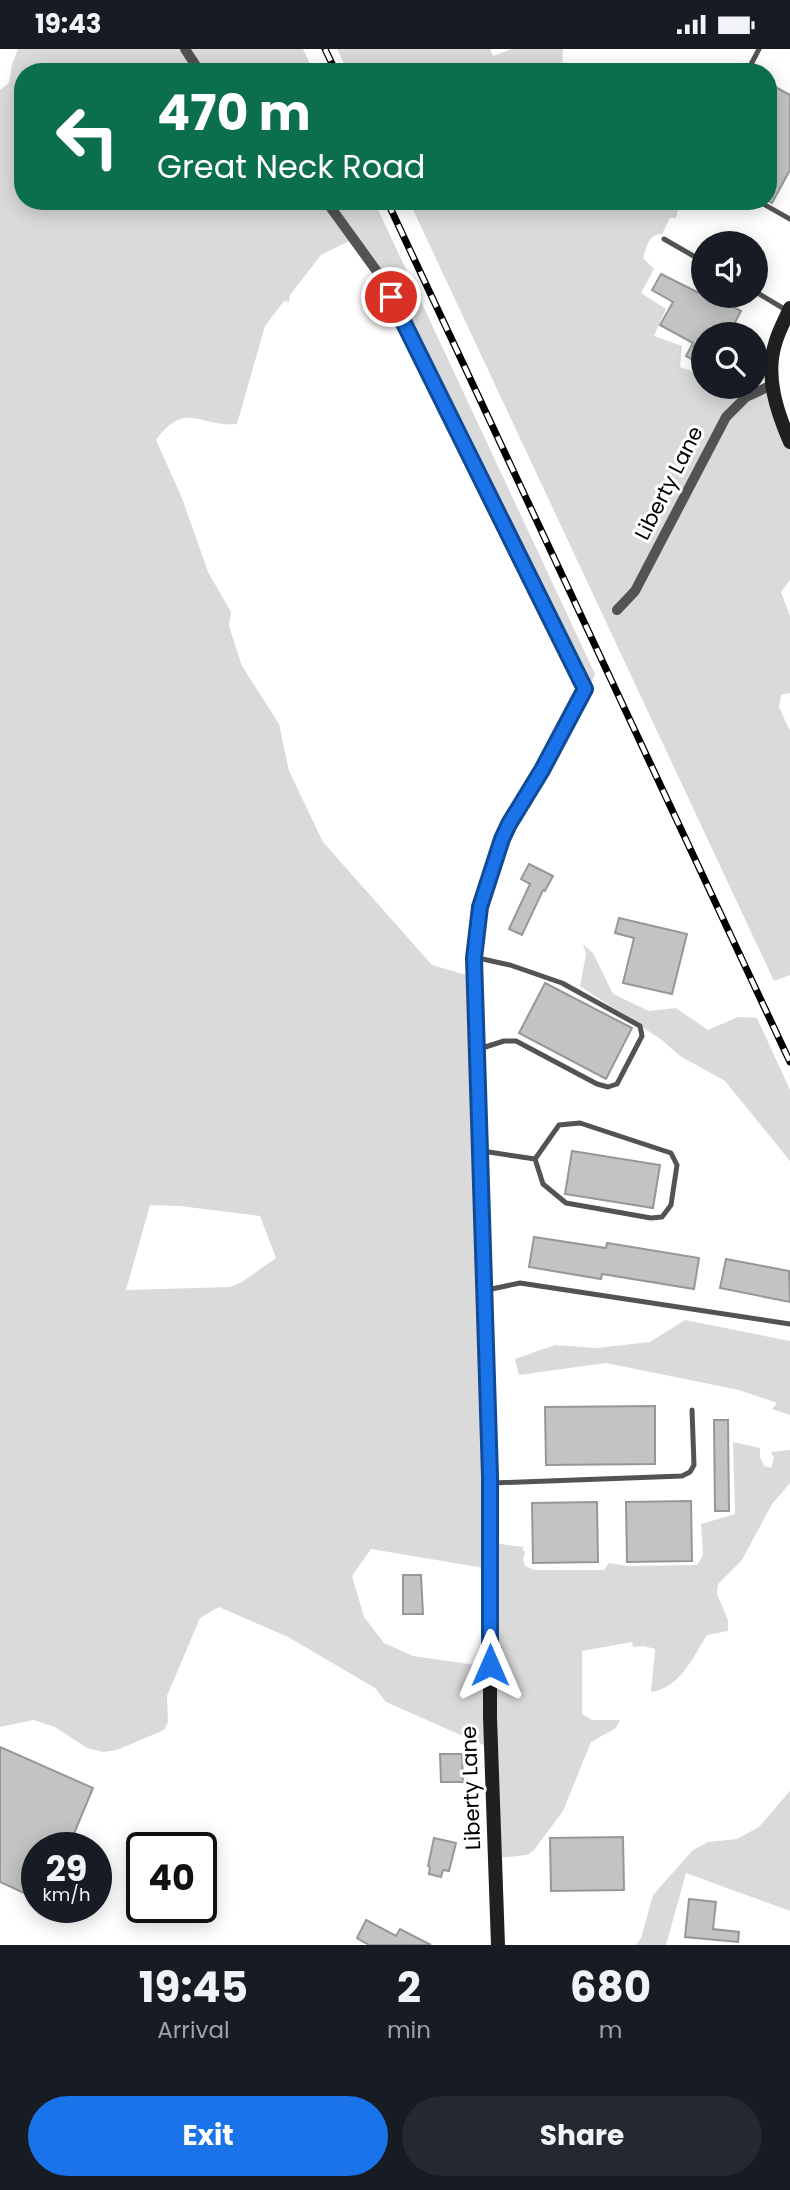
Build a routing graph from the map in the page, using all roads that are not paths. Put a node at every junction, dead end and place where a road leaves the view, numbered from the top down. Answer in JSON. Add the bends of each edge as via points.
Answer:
{"nodes":[{"id":1,"x":333,"y":210,"type":"edge"},
{"id":2,"x":774,"y":210,"type":"edge"},
{"id":3,"x":790,"y":219,"type":"edge"},
{"id":4,"x":664,"y":239,"type":"dead end"},
{"id":5,"x":691,"y":255,"type":"edge"},
{"id":6,"x":768,"y":299,"type":"edge"},
{"id":7,"x":789,"y":310,"type":"edge"},
{"id":8,"x":772,"y":386,"type":"junction"},
{"id":9,"x":790,"y":442,"type":"edge"},
{"id":10,"x":618,"y":610,"type":"dead end"},
{"id":11,"x":585,"y":689,"type":"joint"},
{"id":12,"x":474,"y":958,"type":"junction"},
{"id":13,"x":477,"y":1050,"type":"junction"},
{"id":14,"x":479,"y":1151,"type":"junction"},
{"id":15,"x":535,"y":1159,"type":"junction"},
{"id":16,"x":484,"y":1291,"type":"junction"},
{"id":17,"x":790,"y":1324,"type":"edge"},
{"id":18,"x":692,"y":1410,"type":"dead end"},
{"id":19,"x":490,"y":1483,"type":"junction"},
{"id":20,"x":498,"y":1945,"type":"edge"}],
"edges":[{"from":1,"to":11,"type":"street","via":[[381,277]]},
{"from":2,"to":3,"type":"lane"},
{"from":4,"to":5,"type":"lane"},
{"from":6,"to":7,"type":"lane"},
{"from":7,"to":8,"type":"street","via":[[775,344]]},
{"from":8,"to":9,"type":"street"},
{"from":8,"to":10,"type":"street","name":"Liberty Lane","via":[[746,397],[726,417],[635,591]]},
{"from":11,"to":12,"type":"street","name":"Liberty Lane","via":[[502,839],[480,907]]},
{"from":12,"to":13,"type":"street","name":"Liberty Lane"},
{"from":12,"to":13,"type":"lane","via":[[562,983],[640,1026],[642,1036],[617,1084],[608,1087],[516,1041]]},
{"from":13,"to":14,"type":"street","name":"Liberty Lane"},
{"from":14,"to":15,"type":"lane"},
{"from":14,"to":16,"type":"street","name":"Liberty Lane"},
{"from":15,"to":15,"type":"lane","via":[[559,1125],[580,1123],[671,1153],[677,1165],[671,1205],[662,1217],[651,1217],[566,1203],[543,1184]]},
{"from":16,"to":17,"type":"lane","via":[[520,1283]]},
{"from":16,"to":19,"type":"street","name":"Liberty Lane"},
{"from":18,"to":19,"type":"lane","via":[[694,1465],[682,1476]]},
{"from":19,"to":20,"type":"street","name":"Liberty Lane","via":[[490,1717]]}]}
